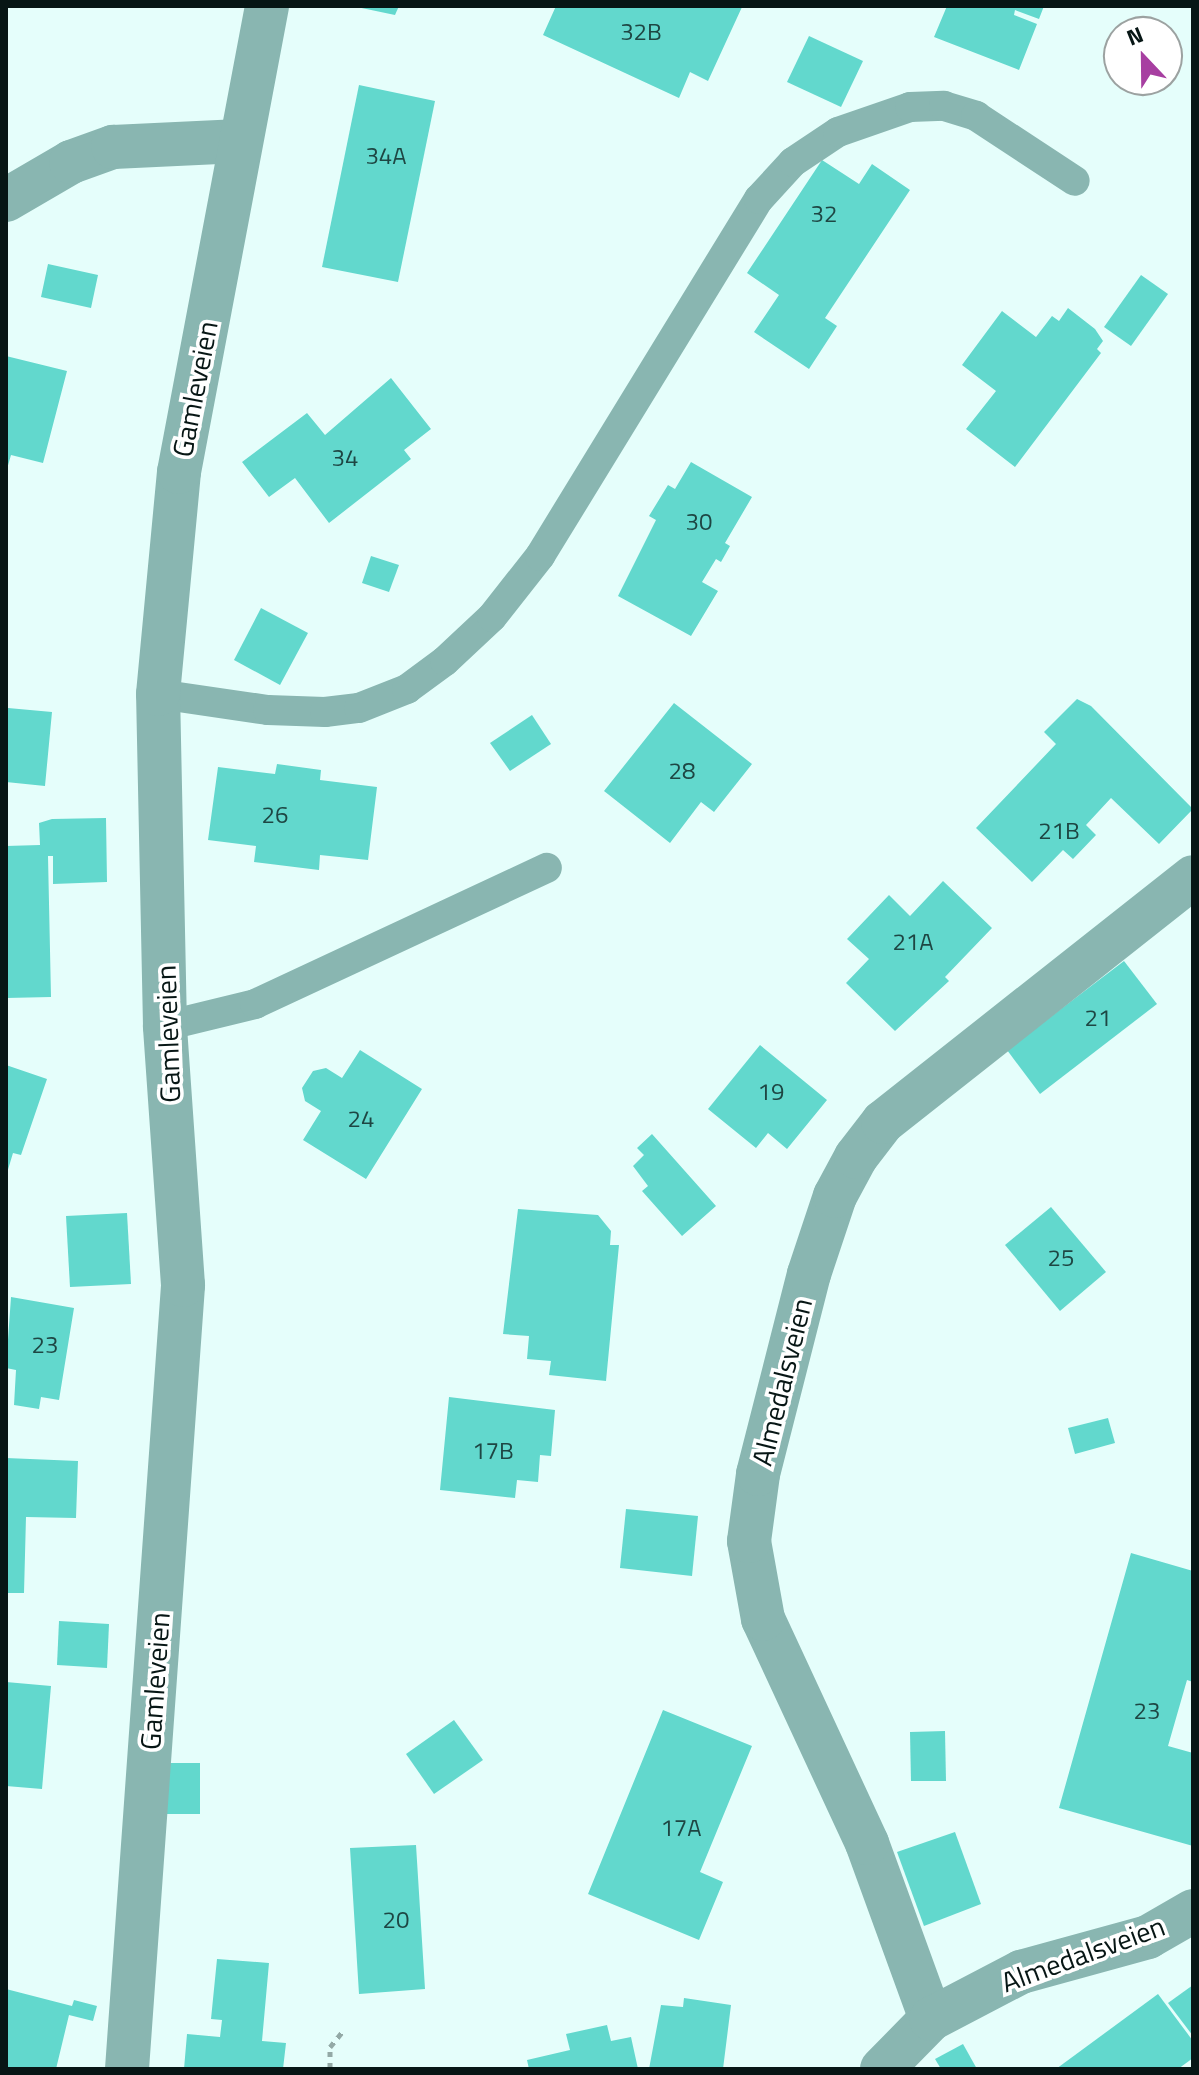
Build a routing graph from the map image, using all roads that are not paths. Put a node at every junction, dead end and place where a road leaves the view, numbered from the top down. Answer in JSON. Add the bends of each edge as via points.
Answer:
{"nodes":[{"id":1,"x":267,"y":6,"type":"edge"},
{"id":2,"x":240,"y":141,"type":"junction"},
{"id":3,"x":1075,"y":181,"type":"dead end"},
{"id":4,"x":6,"y":200,"type":"edge"},
{"id":5,"x":158,"y":694,"type":"junction"},
{"id":6,"x":547,"y":868,"type":"dead end"},
{"id":7,"x":1193,"y":877,"type":"edge"},
{"id":8,"x":165,"y":1026,"type":"junction"},
{"id":9,"x":1193,"y":1911,"type":"edge"},
{"id":10,"x":931,"y":2019,"type":"junction"},
{"id":11,"x":127,"y":2069,"type":"edge"},
{"id":12,"x":882,"y":2069,"type":"edge"}],
"edges":[{"from":1,"to":2,"type":"street","name":"Gamleveien"},
{"from":2,"to":4,"type":"street","via":[[113,147],[71,162]]},
{"from":2,"to":5,"type":"street","name":"Gamleveien","via":[[179,472]]},
{"from":3,"to":5,"type":"lane","via":[[976,116],[944,106],[910,107],[838,132],[793,162],[759,199],[540,556],[492,617],[445,661],[407,689],[359,708],[325,712],[268,710]]},
{"from":5,"to":8,"type":"street","name":"Gamleveien"},
{"from":6,"to":8,"type":"lane","via":[[255,1004]]},
{"from":7,"to":10,"type":"street","name":"Almedalsveien","via":[[883,1122],[856,1157],[835,1196],[809,1274],[758,1474],[749,1541],[763,1619],[867,1843]]},
{"from":8,"to":11,"type":"street","name":"Gamleveien","via":[[183,1285]]},
{"from":9,"to":10,"type":"street","name":"Almedalsveien","via":[[1148,1937],[1021,1972]]},
{"from":10,"to":12,"type":"street","name":"Almedalsveien"}]}
